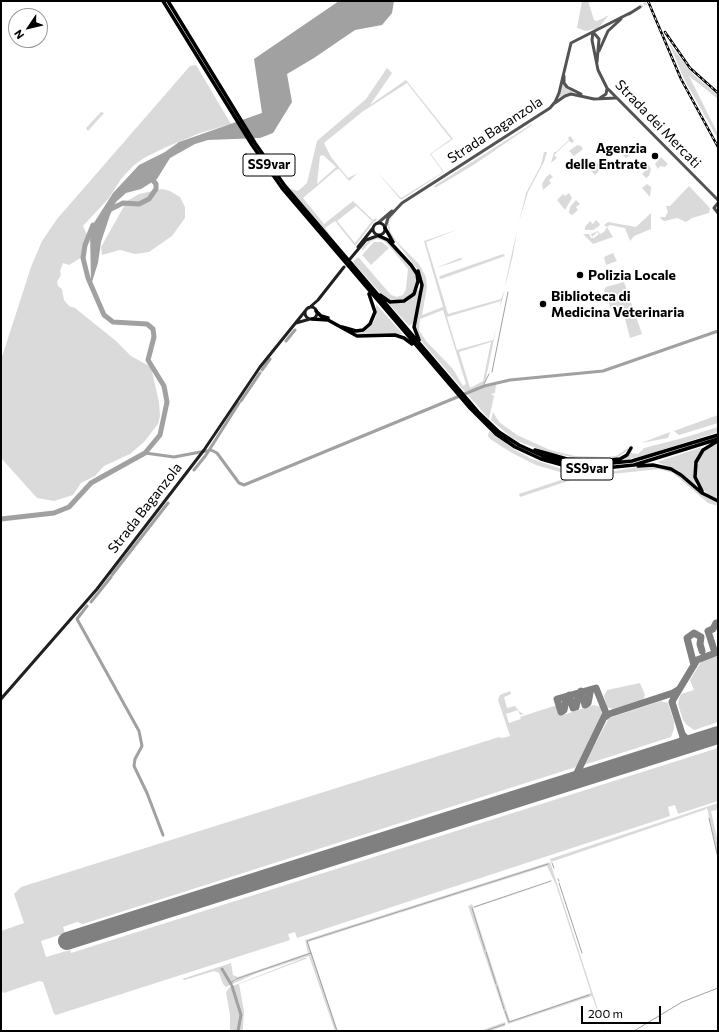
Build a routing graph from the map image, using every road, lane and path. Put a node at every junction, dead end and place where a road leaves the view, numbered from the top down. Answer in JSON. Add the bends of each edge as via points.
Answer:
{"nodes":[{"id":1,"x":163,"y":1,"type":"edge"},
{"id":2,"x":168,"y":1,"type":"edge"},
{"id":3,"x":640,"y":7,"type":"tunnel mouth"},
{"id":4,"x":630,"y":13,"type":"junction"},
{"id":5,"x":593,"y":32,"type":"junction"},
{"id":6,"x":196,"y":51,"type":"junction"},
{"id":7,"x":599,"y":51,"type":"junction"},
{"id":8,"x":597,"y":62,"type":"junction"},
{"id":9,"x":564,"y":68,"type":"junction"},
{"id":10,"x":606,"y":87,"type":"junction"},
{"id":11,"x":584,"y":96,"type":"junction"},
{"id":12,"x":598,"y":99,"type":"junction"},
{"id":13,"x":618,"y":100,"type":"junction"},
{"id":14,"x":555,"y":103,"type":"junction"},
{"id":15,"x":713,"y":195,"type":"junction"},
{"id":16,"x":718,"y":202,"type":"edge"},
{"id":17,"x":714,"y":206,"type":"junction"},
{"id":18,"x":394,"y":210,"type":"junction"},
{"id":19,"x":718,"y":213,"type":"edge"},
{"id":20,"x":378,"y":223,"type":"junction"},
{"id":21,"x":373,"y":228,"type":"junction"},
{"id":22,"x":385,"y":228,"type":"junction"},
{"id":23,"x":379,"y":236,"type":"junction"},
{"id":24,"x":357,"y":249,"type":"junction"},
{"id":25,"x":350,"y":259,"type":"dead end"},
{"id":26,"x":344,"y":267,"type":"dead end"},
{"id":27,"x":354,"y":272,"type":"junction"},
{"id":28,"x":360,"y":275,"type":"junction"},
{"id":29,"x":318,"y":300,"type":"junction"},
{"id":30,"x":307,"y":309,"type":"junction"},
{"id":31,"x":316,"y":311,"type":"junction"},
{"id":32,"x":311,"y":319,"type":"junction"},
{"id":33,"x":296,"y":323,"type":"junction"},
{"id":34,"x":428,"y":354,"type":"junction"},
{"id":35,"x":436,"y":369,"type":"junction"},
{"id":36,"x":451,"y":383,"type":"junction"},
{"id":37,"x":472,"y":407,"type":"junction"},
{"id":38,"x":718,"y":434,"type":"edge"},
{"id":39,"x":718,"y":440,"type":"edge"},
{"id":40,"x":521,"y":446,"type":"junction"},
{"id":41,"x":631,"y":448,"type":"dead end"},
{"id":42,"x":602,"y":469,"type":"junction"},
{"id":43,"x":707,"y":496,"type":"junction"},
{"id":44,"x":718,"y":501,"type":"edge"},
{"id":45,"x":1,"y":699,"type":"edge"}],
"edges":[{"from":1,"to":6,"type":"highway"},
{"from":2,"to":6,"type":"highway"},
{"from":3,"to":4,"type":"street","name":"Strada dei Mercati"},
{"from":4,"to":5,"type":"street","name":"Strada dei Mercati"},
{"from":4,"to":7,"type":"street","name":"Strada dei Mercati","via":[[608,31]]},
{"from":5,"to":7,"type":"street","name":"Strada dei Mercati","via":[[598,37]]},
{"from":5,"to":8,"type":"street","name":"Strada dei Mercati","via":[[592,42]]},
{"from":5,"to":9,"type":"street","name":"Strada Baganzola","via":[[571,43]]},
{"from":6,"to":27,"type":"highway","number":"SS9var","via":[[266,167],[298,209]]},
{"from":7,"to":8,"type":"street","name":"Strada dei Mercati"},
{"from":8,"to":10,"type":"street","name":"Strada dei Mercati"},
{"from":9,"to":11,"type":"street","via":[[565,86]]},
{"from":9,"to":14,"type":"street","name":"Strada Baganzola"},
{"from":10,"to":12,"type":"street","via":[[606,92]]},
{"from":10,"to":13,"type":"street","name":"Strada dei Mercati"},
{"from":11,"to":12,"type":"street"},
{"from":11,"to":14,"type":"street","via":[[570,94]]},
{"from":12,"to":13,"type":"street","via":[[612,97]]},
{"from":13,"to":15,"type":"street","name":"Strada dei Mercati"},
{"from":14,"to":18,"type":"street","name":"Strada Baganzola"},
{"from":15,"to":16,"type":"street","name":"Strada dei Mercati"},
{"from":15,"to":17,"type":"street"},
{"from":16,"to":17,"type":"street","name":"Strada dei Mercati"},
{"from":17,"to":19,"type":"street","via":[[714,211]]},
{"from":18,"to":20,"type":"street","name":"Strada Baganzola"},
{"from":18,"to":22,"type":"street","name":"Strada Baganzola"},
{"from":20,"to":21,"type":"main road","name":"Strada Baganzola"},
{"from":20,"to":22,"type":"main road"},
{"from":21,"to":23,"type":"main road","via":[[374,233]]},
{"from":21,"to":24,"type":"main road","name":"Strada Baganzola"},
{"from":22,"to":23,"type":"main road","name":"Strada Baganzola","via":[[384,234]]},
{"from":22,"to":34,"type":"highway","via":[[420,276],[421,288],[414,328],[417,338]]},
{"from":23,"to":24,"type":"main road","name":"Strada Baganzola","via":[[368,239]]},
{"from":23,"to":28,"type":"highway","via":[[388,240],[414,268],[418,280],[416,290],[407,300],[400,303],[392,302],[383,298]]},
{"from":24,"to":25,"type":"main road","name":"Strada Baganzola"},
{"from":26,"to":29,"type":"main road","name":"Strada Baganzola"},
{"from":27,"to":28,"type":"highway","number":"SS9var"},
{"from":27,"to":31,"type":"highway","via":[[374,305],[374,316],[368,326],[359,331],[350,330]]},
{"from":27,"to":35,"type":"highway","number":"SS9var"},
{"from":28,"to":34,"type":"highway","number":"SS9var"},
{"from":29,"to":30,"type":"main road","name":"Strada Baganzola"},
{"from":29,"to":31,"type":"main road","name":"Strada Baganzola"},
{"from":30,"to":31,"type":"main road","via":[[314,308]]},
{"from":30,"to":32,"type":"main road","via":[[305,316]]},
{"from":30,"to":33,"type":"main road","name":"Strada Baganzola"},
{"from":31,"to":32,"type":"main road","name":"Strada Baganzola","via":[[316,316]]},
{"from":32,"to":33,"type":"main road"},
{"from":32,"to":35,"type":"highway","via":[[329,321],[356,336],[388,334],[402,337]]},
{"from":33,"to":45,"type":"main road","name":"Strada Baganzola","via":[[260,367],[204,451],[87,600]]},
{"from":34,"to":36,"type":"highway","number":"SS9var"},
{"from":35,"to":36,"type":"highway","number":"SS9var"},
{"from":36,"to":37,"type":"highway","number":"SS9var"},
{"from":37,"to":40,"type":"highway","number":"SS9var","via":[[495,428]]},
{"from":37,"to":42,"type":"highway","number":"SS9var","via":[[500,437],[533,456],[566,466]]},
{"from":38,"to":40,"type":"highway","number":"SS9var","via":[[635,460],[602,465],[563,462]]},
{"from":39,"to":42,"type":"highway","number":"SS9var","via":[[637,464]]},
{"from":39,"to":43,"type":"highway","via":[[705,448],[696,464],[697,482]]},
{"from":40,"to":41,"type":"highway","via":[[556,456],[597,462],[620,459],[627,455]]},
{"from":42,"to":43,"type":"highway","via":[[619,470],[650,464],[664,466],[680,474]]},
{"from":43,"to":44,"type":"highway"}]}
